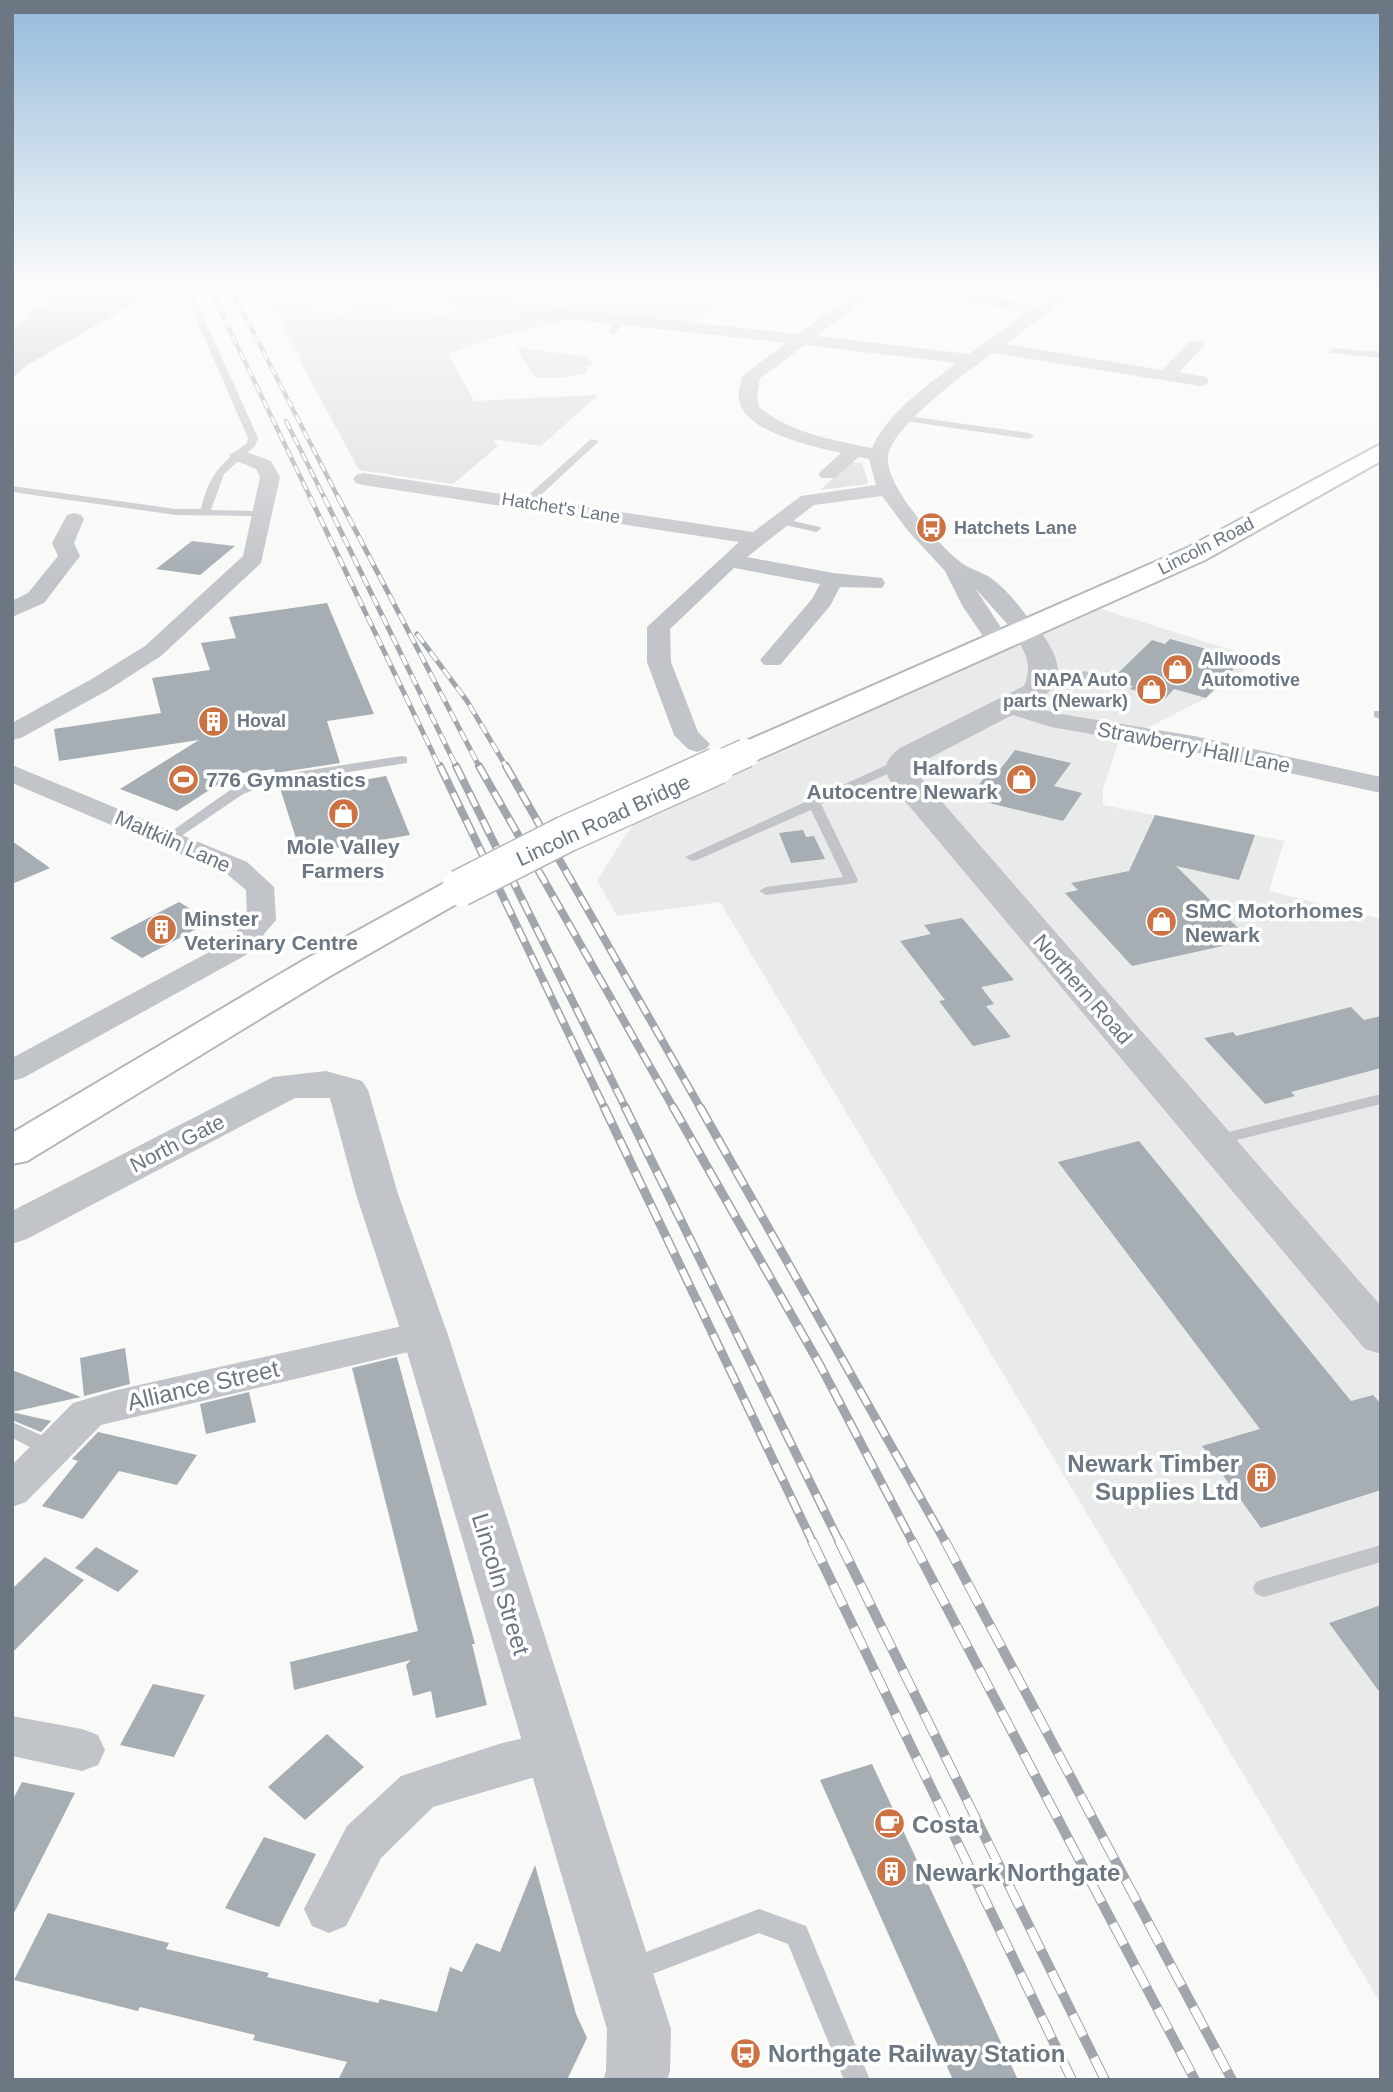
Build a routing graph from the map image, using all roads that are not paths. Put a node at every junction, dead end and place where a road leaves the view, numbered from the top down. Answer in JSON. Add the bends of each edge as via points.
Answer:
{"nodes":[{"id":1,"x":229,"y":385,"type":"edge"},
{"id":2,"x":749,"y":385,"type":"edge"},
{"id":3,"x":942,"y":385,"type":"edge"},
{"id":4,"x":901,"y":418,"type":"junction"},
{"id":5,"x":1029,"y":436,"type":"dead end"},
{"id":6,"x":594,"y":441,"type":"dead end"},
{"id":7,"x":856,"y":450,"type":"junction"},
{"id":8,"x":1381,"y":451,"type":"edge"},
{"id":9,"x":239,"y":455,"type":"junction"},
{"id":10,"x":878,"y":455,"type":"junction"},
{"id":11,"x":363,"y":478,"type":"dead end"},
{"id":12,"x":12,"y":489,"type":"edge"},
{"id":13,"x":888,"y":489,"type":"junction"},
{"id":14,"x":808,"y":500,"type":"junction"},
{"id":15,"x":526,"y":503,"type":"junction"},
{"id":16,"x":205,"y":513,"type":"junction"},
{"id":17,"x":262,"y":514,"type":"junction"},
{"id":18,"x":74,"y":519,"type":"dead end"},
{"id":19,"x":780,"y":521,"type":"junction"},
{"id":20,"x":816,"y":529,"type":"dead end"},
{"id":21,"x":758,"y":539,"type":"junction"},
{"id":22,"x":730,"y":560,"type":"junction"},
{"id":23,"x":833,"y":580,"type":"junction"},
{"id":24,"x":874,"y":583,"type":"dead end"},
{"id":25,"x":12,"y":610,"type":"edge"},
{"id":26,"x":1012,"y":636,"type":"junction"},
{"id":27,"x":772,"y":660,"type":"dead end"},
{"id":28,"x":1086,"y":675,"type":"dead end"},
{"id":29,"x":1039,"y":680,"type":"junction"},
{"id":30,"x":1009,"y":706,"type":"junction"},
{"id":31,"x":12,"y":733,"type":"edge"},
{"id":32,"x":696,"y":744,"type":"dead end"},
{"id":33,"x":746,"y":754,"type":"joint"},
{"id":34,"x":402,"y":760,"type":"dead end"},
{"id":35,"x":902,"y":762,"type":"junction"},
{"id":36,"x":12,"y":773,"type":"edge"},
{"id":37,"x":1381,"y":785,"type":"edge"},
{"id":38,"x":814,"y":802,"type":"junction"},
{"id":39,"x":169,"y":838,"type":"junction"},
{"id":40,"x":692,"y":856,"type":"dead end"},
{"id":41,"x":766,"y":891,"type":"dead end"},
{"id":42,"x":12,"y":1071,"type":"edge"},
{"id":43,"x":348,"y":1090,"type":"joint"},
{"id":44,"x":1381,"y":1099,"type":"edge"},
{"id":45,"x":1213,"y":1140,"type":"junction"},
{"id":46,"x":12,"y":1152,"type":"edge"},
{"id":47,"x":12,"y":1229,"type":"edge"},
{"id":48,"x":425,"y":1335,"type":"junction"},
{"id":49,"x":1381,"y":1337,"type":"edge"},
{"id":50,"x":12,"y":1429,"type":"edge"},
{"id":51,"x":54,"y":1449,"type":"junction"},
{"id":52,"x":12,"y":1491,"type":"edge"},
{"id":53,"x":1381,"y":1553,"type":"edge"},
{"id":54,"x":1264,"y":1588,"type":"dead end"},
{"id":55,"x":553,"y":1752,"type":"junction"},
{"id":56,"x":329,"y":1909,"type":"dead end"},
{"id":57,"x":621,"y":1974,"type":"junction"},
{"id":58,"x":635,"y":2080,"type":"edge"},
{"id":59,"x":857,"y":2080,"type":"edge"}],
"edges":[{"from":1,"to":9,"type":"lane","via":[[253,438]]},
{"from":2,"to":7,"type":"street","via":[[747,397],[753,411],[805,437]]},
{"from":3,"to":4,"type":"street"},
{"from":4,"to":5,"type":"lane"},
{"from":4,"to":10,"type":"street"},
{"from":6,"to":15,"type":"lane"},
{"from":7,"to":10,"type":"street"},
{"from":7,"to":14,"type":"street","via":[[808,492]]},
{"from":8,"to":26,"type":"main road","name":"Lincoln Road","via":[[1196,554]]},
{"from":9,"to":16,"type":"lane","via":[[214,479]]},
{"from":9,"to":17,"type":"street","via":[[269,471]]},
{"from":10,"to":13,"type":"street"},
{"from":11,"to":15,"type":"street","name":"Hatchet's Lane"},
{"from":12,"to":16,"type":"lane"},
{"from":13,"to":14,"type":"street"},
{"from":13,"to":26,"type":"street","via":[[955,570],[974,607]]},
{"from":14,"to":19,"type":"street"},
{"from":15,"to":21,"type":"street","name":"Hatchet's Lane"},
{"from":16,"to":17,"type":"lane"},
{"from":17,"to":31,"type":"street","via":[[253,558],[153,651]]},
{"from":18,"to":25,"type":"street","via":[[63,542],[69,556],[36,598]]},
{"from":19,"to":20,"type":"lane"},
{"from":19,"to":21,"type":"street"},
{"from":21,"to":22,"type":"street"},
{"from":22,"to":23,"type":"street"},
{"from":22,"to":32,"type":"street","via":[[658,627],[659,662],[687,735]]},
{"from":23,"to":24,"type":"street"},
{"from":23,"to":27,"type":"street","via":[[822,601]]},
{"from":26,"to":29,"type":"street","via":[[1030,678]]},
{"from":26,"to":33,"type":"main road","name":"Lincoln Road"},
{"from":28,"to":29,"type":"lane"},
{"from":29,"to":30,"type":"street","via":[[1035,692]]},
{"from":30,"to":35,"type":"street"},
{"from":30,"to":37,"type":"street","name":"Strawberry Hall Lane","via":[[1051,720],[1194,744]]},
{"from":33,"to":46,"type":"main road","name":"Lincoln Road Bridge","bridge":true,"via":[[566,834],[460,888],[317,968]]},
{"from":34,"to":39,"type":"lane","via":[[269,780],[238,791]]},
{"from":35,"to":38,"type":"lane"},
{"from":35,"to":45,"type":"street","name":"Northern Road","via":[[901,773],[910,788]]},
{"from":36,"to":39,"type":"street","name":"Maltkiln Lane"},
{"from":38,"to":40,"type":"lane"},
{"from":38,"to":41,"type":"lane","via":[[851,880]]},
{"from":39,"to":42,"type":"street","name":"Maltkiln Lane","via":[[237,868],[260,887],[262,920],[236,949]]},
{"from":43,"to":47,"type":"street","name":"North Gate","via":[[326,1083],[288,1086]]},
{"from":43,"to":48,"type":"street","name":"Lincoln Street","via":[[377,1194]]},
{"from":44,"to":45,"type":"lane"},
{"from":45,"to":49,"type":"street","name":"Northern Road"},
{"from":48,"to":51,"type":"street","name":"Alliance Street","via":[[87,1414]]},
{"from":48,"to":55,"type":"street","name":"Lincoln Street"},
{"from":50,"to":51,"type":"lane"},
{"from":51,"to":52,"type":"street","name":"Alliance Street"},
{"from":53,"to":54,"type":"lane"},
{"from":55,"to":56,"type":"street","via":[[418,1791],[364,1842]]},
{"from":55,"to":57,"type":"street","name":"Lincoln Street"},
{"from":57,"to":58,"type":"street","name":"Lincoln Street","via":[[639,2029]]},
{"from":57,"to":59,"type":"lane","via":[[759,1921],[797,1935]]}]}
